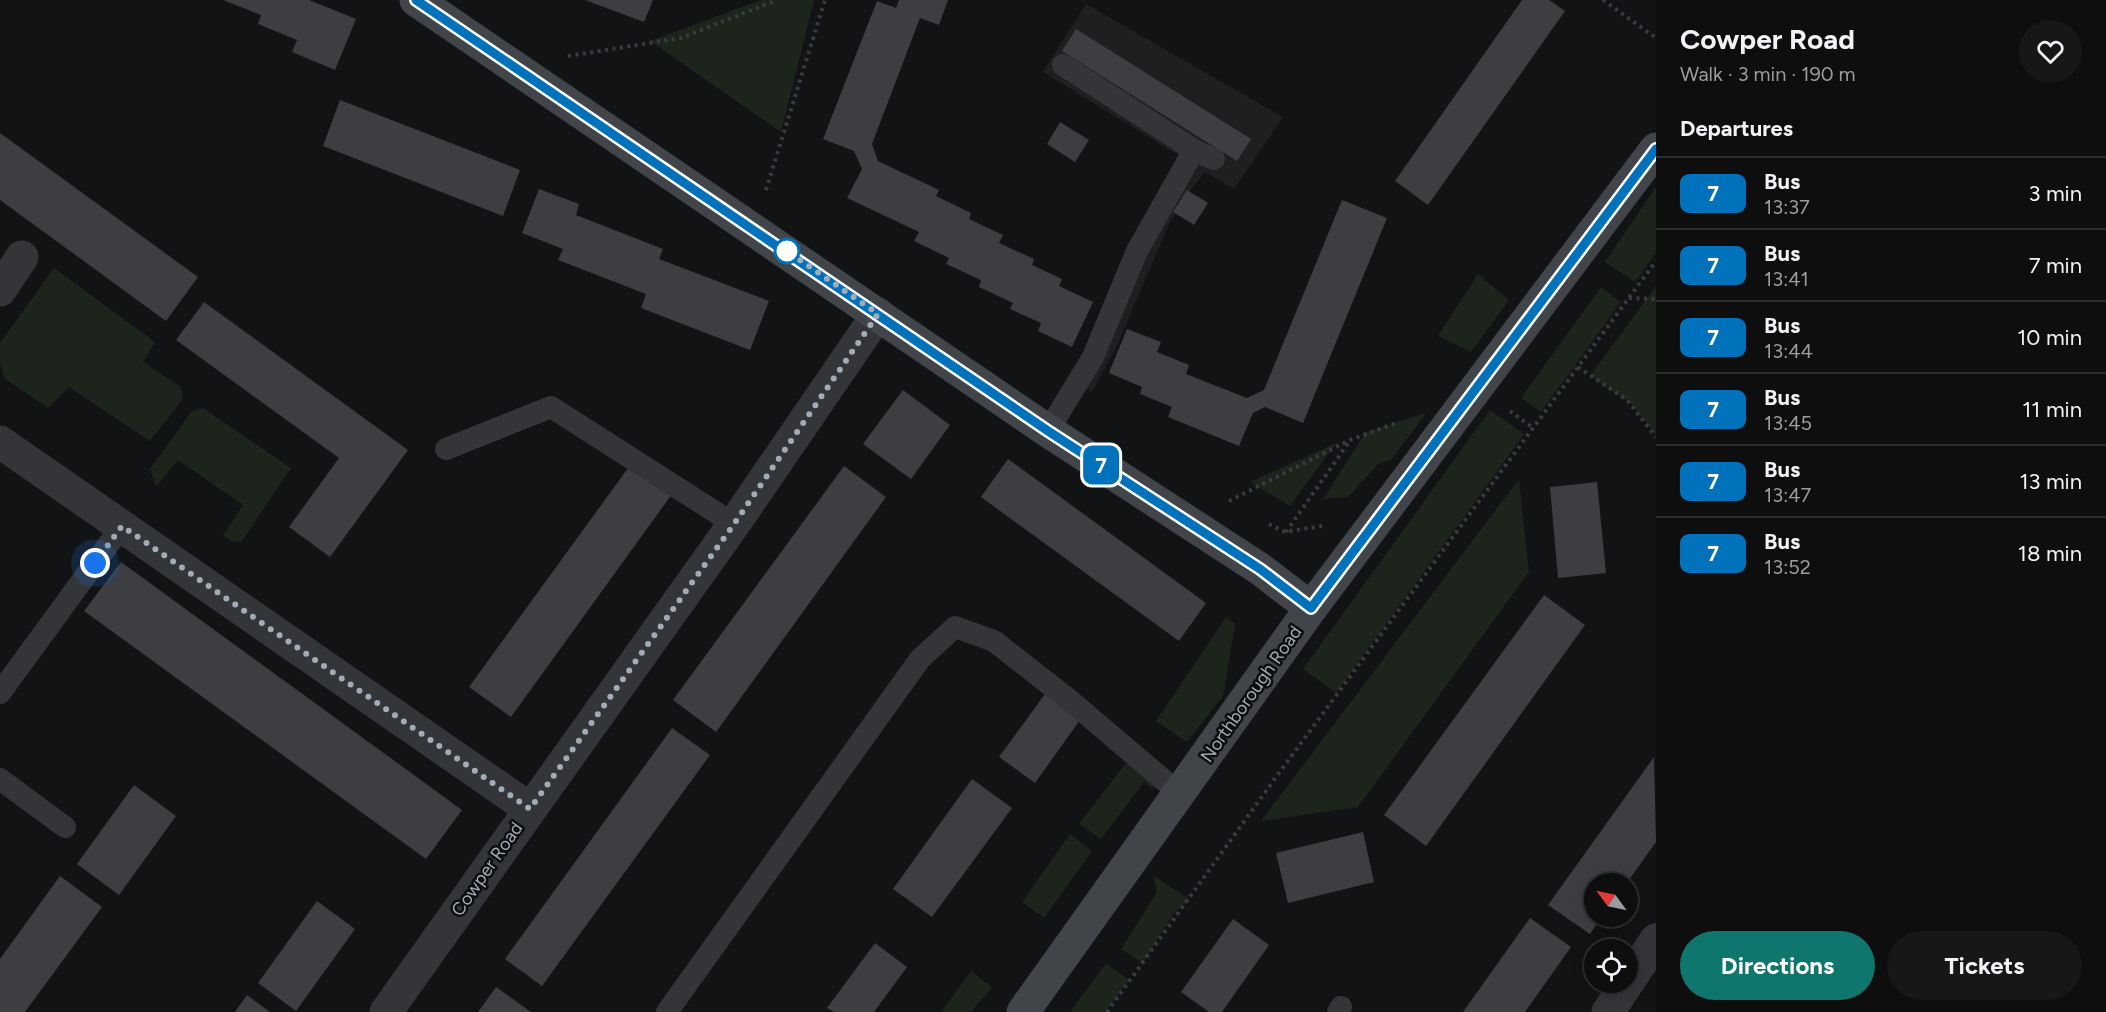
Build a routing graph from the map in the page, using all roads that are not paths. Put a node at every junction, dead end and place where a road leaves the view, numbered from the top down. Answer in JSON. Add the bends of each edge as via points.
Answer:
{"nodes":[{"id":1,"x":416,"y":0,"type":"edge"},
{"id":2,"x":1063,"y":65,"type":"dead end"},
{"id":3,"x":1656,"y":149,"type":"edge"},
{"id":4,"x":22,"y":257,"type":"dead end"},
{"id":5,"x":0,"y":291,"type":"edge"},
{"id":6,"x":878,"y":314,"type":"junction"},
{"id":7,"x":1048,"y":431,"type":"junction"},
{"id":8,"x":0,"y":442,"type":"edge"},
{"id":9,"x":446,"y":449,"type":"dead end"},
{"id":10,"x":734,"y":524,"type":"junction"},
{"id":11,"x":122,"y":526,"type":"junction"},
{"id":12,"x":1311,"y":608,"type":"junction"},
{"id":13,"x":0,"y":693,"type":"edge"},
{"id":14,"x":0,"y":779,"type":"edge"},
{"id":15,"x":1180,"y":794,"type":"junction"},
{"id":16,"x":530,"y":809,"type":"junction"},
{"id":17,"x":64,"y":827,"type":"dead end"},
{"id":18,"x":1656,"y":940,"type":"edge"},
{"id":19,"x":386,"y":1012,"type":"edge"},
{"id":20,"x":668,"y":1012,"type":"edge"},
{"id":21,"x":1023,"y":1012,"type":"edge"},
{"id":22,"x":1608,"y":1012,"type":"edge"}],
"edges":[{"from":1,"to":6,"type":"street"},
{"from":2,"to":7,"type":"lane","via":[[1204,155],[1137,251],[1093,357]]},
{"from":3,"to":12,"type":"street","name":"Northborough Road"},
{"from":4,"to":5,"type":"street"},
{"from":6,"to":7,"type":"street"},
{"from":6,"to":10,"type":"street","name":"Cowper Road"},
{"from":7,"to":12,"type":"street","via":[[1260,569]]},
{"from":8,"to":11,"type":"street"},
{"from":9,"to":10,"type":"lane","via":[[551,407]]},
{"from":10,"to":16,"type":"street","name":"Cowper Road"},
{"from":11,"to":13,"type":"lane"},
{"from":11,"to":16,"type":"street"},
{"from":12,"to":15,"type":"street","name":"Northborough Road"},
{"from":14,"to":17,"type":"lane"},
{"from":15,"to":20,"type":"lane","via":[[994,641],[955,627],[920,659]]},
{"from":15,"to":21,"type":"street","name":"Northborough Road"},
{"from":16,"to":19,"type":"street","name":"Cowper Road"},
{"from":18,"to":22,"type":"street"}]}
